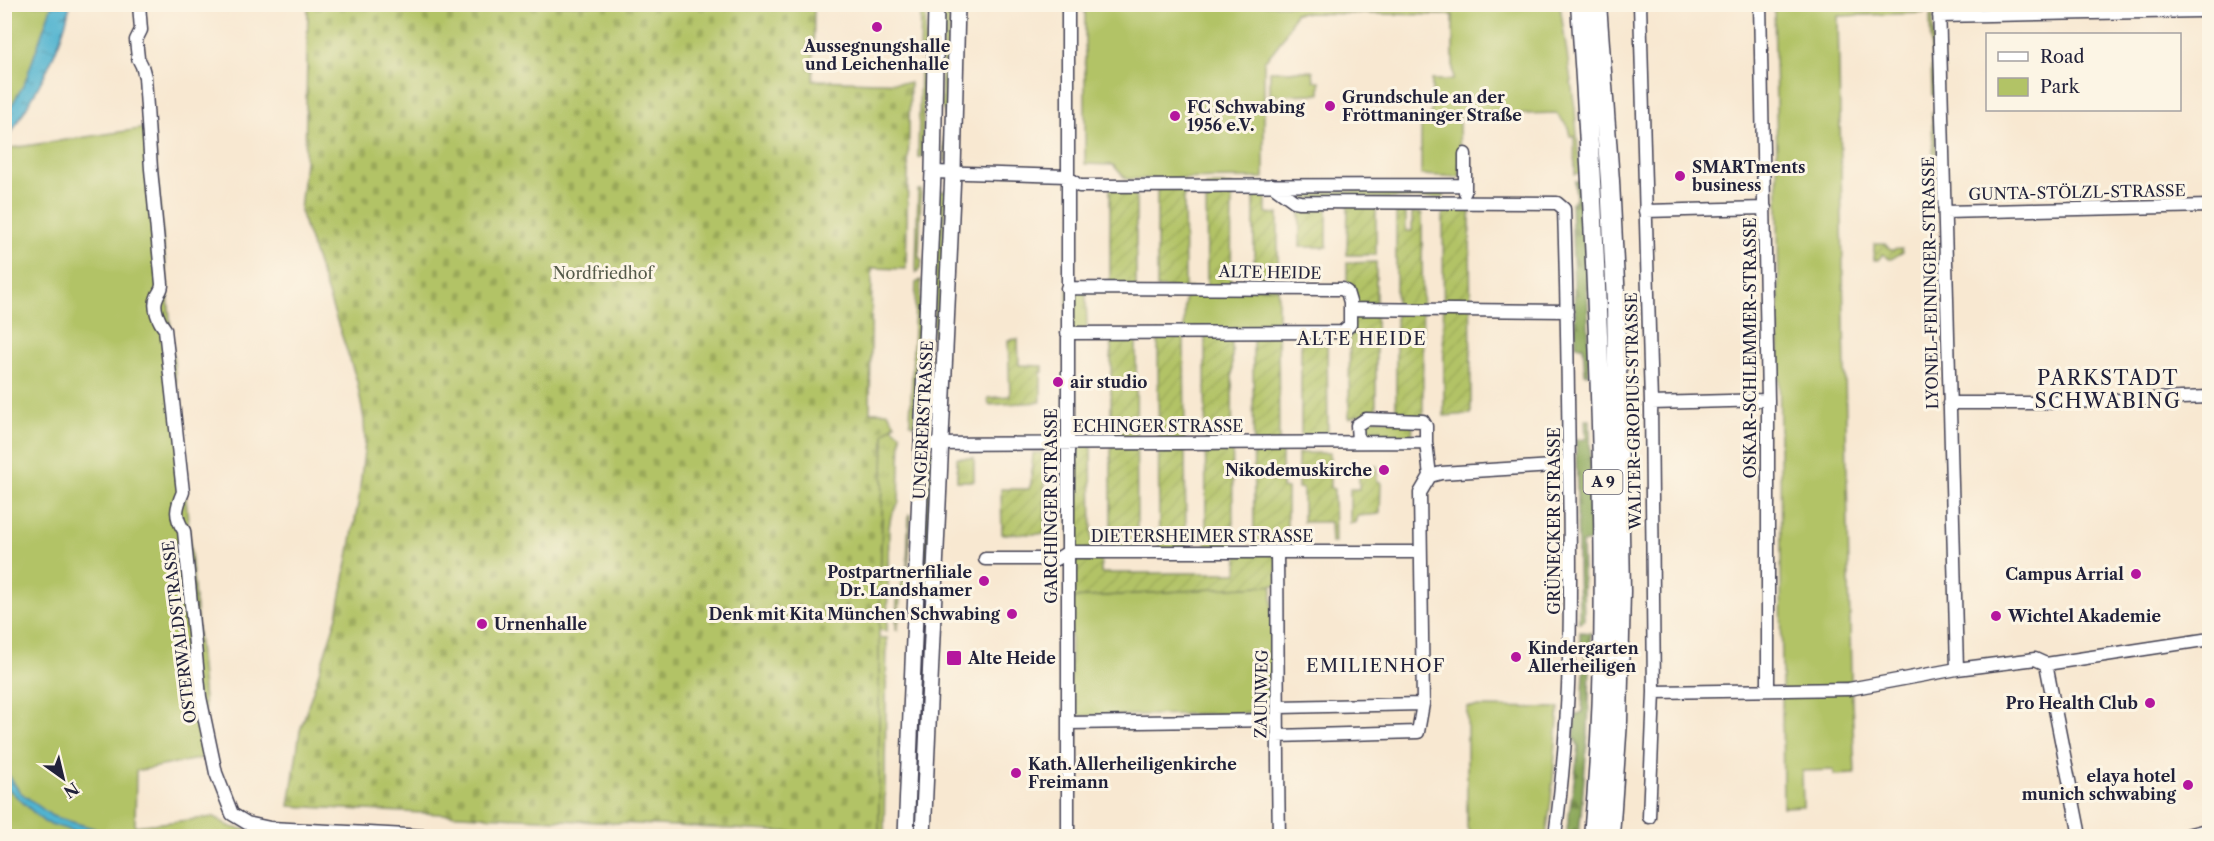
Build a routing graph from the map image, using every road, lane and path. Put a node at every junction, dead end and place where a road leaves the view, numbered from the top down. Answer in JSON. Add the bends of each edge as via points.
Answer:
{"nodes":[{"id":1,"x":139,"y":4,"type":"edge"},
{"id":2,"x":936,"y":4,"type":"edge"},
{"id":3,"x":957,"y":4,"type":"edge"},
{"id":4,"x":1068,"y":4,"type":"edge"},
{"id":5,"x":1567,"y":4,"type":"edge"},
{"id":6,"x":1580,"y":4,"type":"edge"},
{"id":7,"x":1597,"y":4,"type":"edge"},
{"id":8,"x":1609,"y":4,"type":"edge"},
{"id":9,"x":1640,"y":4,"type":"edge"},
{"id":10,"x":1760,"y":4,"type":"edge"},
{"id":11,"x":1939,"y":10,"type":"edge"},
{"id":12,"x":2199,"y":11,"type":"dead end"},
{"id":13,"x":1592,"y":57,"type":"junction"},
{"id":14,"x":1465,"y":154,"type":"dead end"},
{"id":15,"x":933,"y":172,"type":"junction"},
{"id":16,"x":953,"y":172,"type":"junction"},
{"id":17,"x":1067,"y":176,"type":"junction"},
{"id":18,"x":1272,"y":185,"type":"junction"},
{"id":19,"x":1465,"y":185,"type":"junction"},
{"id":20,"x":1465,"y":202,"type":"junction"},
{"id":21,"x":2210,"y":206,"type":"edge"},
{"id":22,"x":1766,"y":208,"type":"junction"},
{"id":23,"x":1645,"y":212,"type":"junction"},
{"id":24,"x":1945,"y":212,"type":"junction"},
{"id":25,"x":1067,"y":288,"type":"junction"},
{"id":26,"x":1350,"y":309,"type":"junction"},
{"id":27,"x":1567,"y":310,"type":"junction"},
{"id":28,"x":1066,"y":333,"type":"junction"},
{"id":29,"x":2210,"y":397,"type":"edge"},
{"id":30,"x":1768,"y":400,"type":"junction"},
{"id":31,"x":1650,"y":403,"type":"junction"},
{"id":32,"x":1949,"y":403,"type":"junction"},
{"id":33,"x":1358,"y":442,"type":"junction"},
{"id":34,"x":1426,"y":442,"type":"junction"},
{"id":35,"x":1068,"y":443,"type":"junction"},
{"id":36,"x":922,"y":444,"type":"junction"},
{"id":37,"x":939,"y":444,"type":"junction"},
{"id":38,"x":1569,"y":465,"type":"junction"},
{"id":39,"x":1430,"y":476,"type":"junction"},
{"id":40,"x":1068,"y":552,"type":"junction"},
{"id":41,"x":1277,"y":552,"type":"junction"},
{"id":42,"x":1420,"y":552,"type":"junction"},
{"id":43,"x":986,"y":558,"type":"dead end"},
{"id":44,"x":2210,"y":639,"type":"edge"},
{"id":45,"x":2046,"y":664,"type":"junction"},
{"id":46,"x":1957,"y":669,"type":"junction"},
{"id":47,"x":1768,"y":690,"type":"junction"},
{"id":48,"x":1654,"y":692,"type":"junction"},
{"id":49,"x":1423,"y":704,"type":"junction"},
{"id":50,"x":1279,"y":707,"type":"junction"},
{"id":51,"x":1277,"y":720,"type":"junction"},
{"id":52,"x":1068,"y":723,"type":"junction"},
{"id":53,"x":1277,"y":735,"type":"junction"},
{"id":54,"x":1649,"y":817,"type":"dead end"},
{"id":55,"x":2210,"y":829,"type":"edge"},
{"id":56,"x":338,"y":834,"type":"edge"},
{"id":57,"x":427,"y":837,"type":"edge"},
{"id":58,"x":906,"y":837,"type":"edge"},
{"id":59,"x":923,"y":837,"type":"edge"},
{"id":60,"x":1068,"y":837,"type":"edge"},
{"id":61,"x":1279,"y":837,"type":"edge"},
{"id":62,"x":1556,"y":837,"type":"edge"},
{"id":63,"x":1593,"y":837,"type":"edge"},
{"id":64,"x":1610,"y":837,"type":"edge"},
{"id":65,"x":2080,"y":837,"type":"edge"},
{"id":66,"x":2183,"y":837,"type":"edge"}],
"edges":[{"from":1,"to":56,"type":"street","name":"OSTERWALDSTRASSE","via":[[141,30],[136,40],[145,77],[162,284],[156,309],[165,329],[183,492],[176,509],[184,531],[200,697],[216,773],[232,814],[247,824]]},
{"from":2,"to":15,"type":"main road","name":"UNGERERSTRASSE"},
{"from":3,"to":16,"type":"main road","name":"UNGERERSTRASSE"},
{"from":4,"to":17,"type":"street","name":"GARCHINGER STRASSE"},
{"from":5,"to":13,"type":"highway","via":[[1574,41]]},
{"from":6,"to":13,"type":"highway","number":"A 9"},
{"from":7,"to":13,"type":"highway"},
{"from":8,"to":13,"type":"highway","number":"A 9","via":[[1610,22]]},
{"from":9,"to":23,"type":"street","name":"WALTER-GROPIUS-STRASSE"},
{"from":10,"to":22,"type":"street","name":"OSKAR-SCHLEMMER-STRASSE"},
{"from":11,"to":12,"type":"street"},
{"from":11,"to":24,"type":"street","name":"LYONEL-FEININGER-STRASSE"},
{"from":13,"to":63,"type":"highway","number":"A 9","via":[[1603,495],[1603,655]]},
{"from":13,"to":64,"type":"highway","number":"A 9","via":[[1616,303],[1621,591]]},
{"from":14,"to":19,"type":"street"},
{"from":15,"to":16,"type":"street"},
{"from":15,"to":36,"type":"main road","name":"UNGERERSTRASSE"},
{"from":16,"to":17,"type":"street"},
{"from":16,"to":37,"type":"main road","name":"UNGERERSTRASSE"},
{"from":17,"to":18,"type":"street","via":[[1079,186]]},
{"from":17,"to":25,"type":"street","name":"GARCHINGER STRASSE"},
{"from":18,"to":19,"type":"street"},
{"from":18,"to":20,"type":"street","via":[[1300,202]]},
{"from":19,"to":20,"type":"street"},
{"from":20,"to":27,"type":"street","name":"GRÜNECKER STRASSE","via":[[1562,206]]},
{"from":21,"to":24,"type":"street","name":"GUNTA-STÖLZL-STRASSE"},
{"from":22,"to":23,"type":"street"},
{"from":22,"to":30,"type":"street","name":"OSKAR-SCHLEMMER-STRASSE"},
{"from":23,"to":31,"type":"street","name":"WALTER-GROPIUS-STRASSE"},
{"from":24,"to":32,"type":"street","name":"LYONEL-FEININGER-STRASSE"},
{"from":25,"to":26,"type":"street","name":"ALTE HEIDE","via":[[1341,289],[1347,292]]},
{"from":25,"to":28,"type":"street","name":"GARCHINGER STRASSE"},
{"from":26,"to":27,"type":"street"},
{"from":26,"to":28,"type":"street","via":[[1350,325],[1342,332]]},
{"from":27,"to":38,"type":"street","name":"GRÜNECKER STRASSE"},
{"from":28,"to":35,"type":"street","name":"GARCHINGER STRASSE"},
{"from":29,"to":32,"type":"street"},
{"from":30,"to":31,"type":"street"},
{"from":30,"to":47,"type":"street","name":"OSKAR-SCHLEMMER-STRASSE"},
{"from":31,"to":48,"type":"street","name":"WALTER-GROPIUS-STRASSE"},
{"from":32,"to":46,"type":"street","name":"LYONEL-FEININGER-STRASSE"},
{"from":33,"to":34,"type":"street","name":"ECHINGER STRASSE"},
{"from":33,"to":34,"type":"street","via":[[1357,425],[1366,419],[1423,421]]},
{"from":33,"to":35,"type":"street","name":"ECHINGER STRASSE"},
{"from":34,"to":39,"type":"street"},
{"from":35,"to":37,"type":"street","name":"ECHINGER STRASSE"},
{"from":35,"to":40,"type":"street","name":"GARCHINGER STRASSE"},
{"from":36,"to":37,"type":"street","name":"ECHINGER STRASSE"},
{"from":36,"to":58,"type":"main road","name":"UNGERERSTRASSE"},
{"from":37,"to":59,"type":"main road","name":"UNGERERSTRASSE"},
{"from":38,"to":39,"type":"street"},
{"from":38,"to":62,"type":"street","name":"GRÜNECKER STRASSE","via":[[1569,704]]},
{"from":39,"to":42,"type":"street","via":[[1420,493]]},
{"from":40,"to":41,"type":"street","name":"DIETERSHEIMER STRASSE"},
{"from":40,"to":43,"type":"street","name":"DIETERSHEIMER STRASSE","via":[[1057,559]]},
{"from":40,"to":52,"type":"street","name":"GARCHINGER STRASSE"},
{"from":41,"to":42,"type":"street","name":"DIETERSHEIMER STRASSE"},
{"from":41,"to":50,"type":"street","name":"ZAUNWEG"},
{"from":42,"to":49,"type":"street"},
{"from":44,"to":45,"type":"street"},
{"from":45,"to":46,"type":"street","via":[[2035,659]]},
{"from":45,"to":65,"type":"street"},
{"from":46,"to":47,"type":"street","via":[[1849,689]]},
{"from":47,"to":48,"type":"street"},
{"from":48,"to":54,"type":"street","name":"WALTER-GROPIUS-STRASSE"},
{"from":49,"to":50,"type":"street"},
{"from":49,"to":53,"type":"street","via":[[1418,732]]},
{"from":50,"to":51,"type":"street","name":"ZAUNWEG"},
{"from":51,"to":52,"type":"street"},
{"from":51,"to":53,"type":"street","name":"ZAUNWEG"},
{"from":52,"to":60,"type":"street","name":"GARCHINGER STRASSE"},
{"from":53,"to":61,"type":"street","name":"ZAUNWEG"},
{"from":55,"to":66,"type":"street"},
{"from":56,"to":57,"type":"street"}]}
